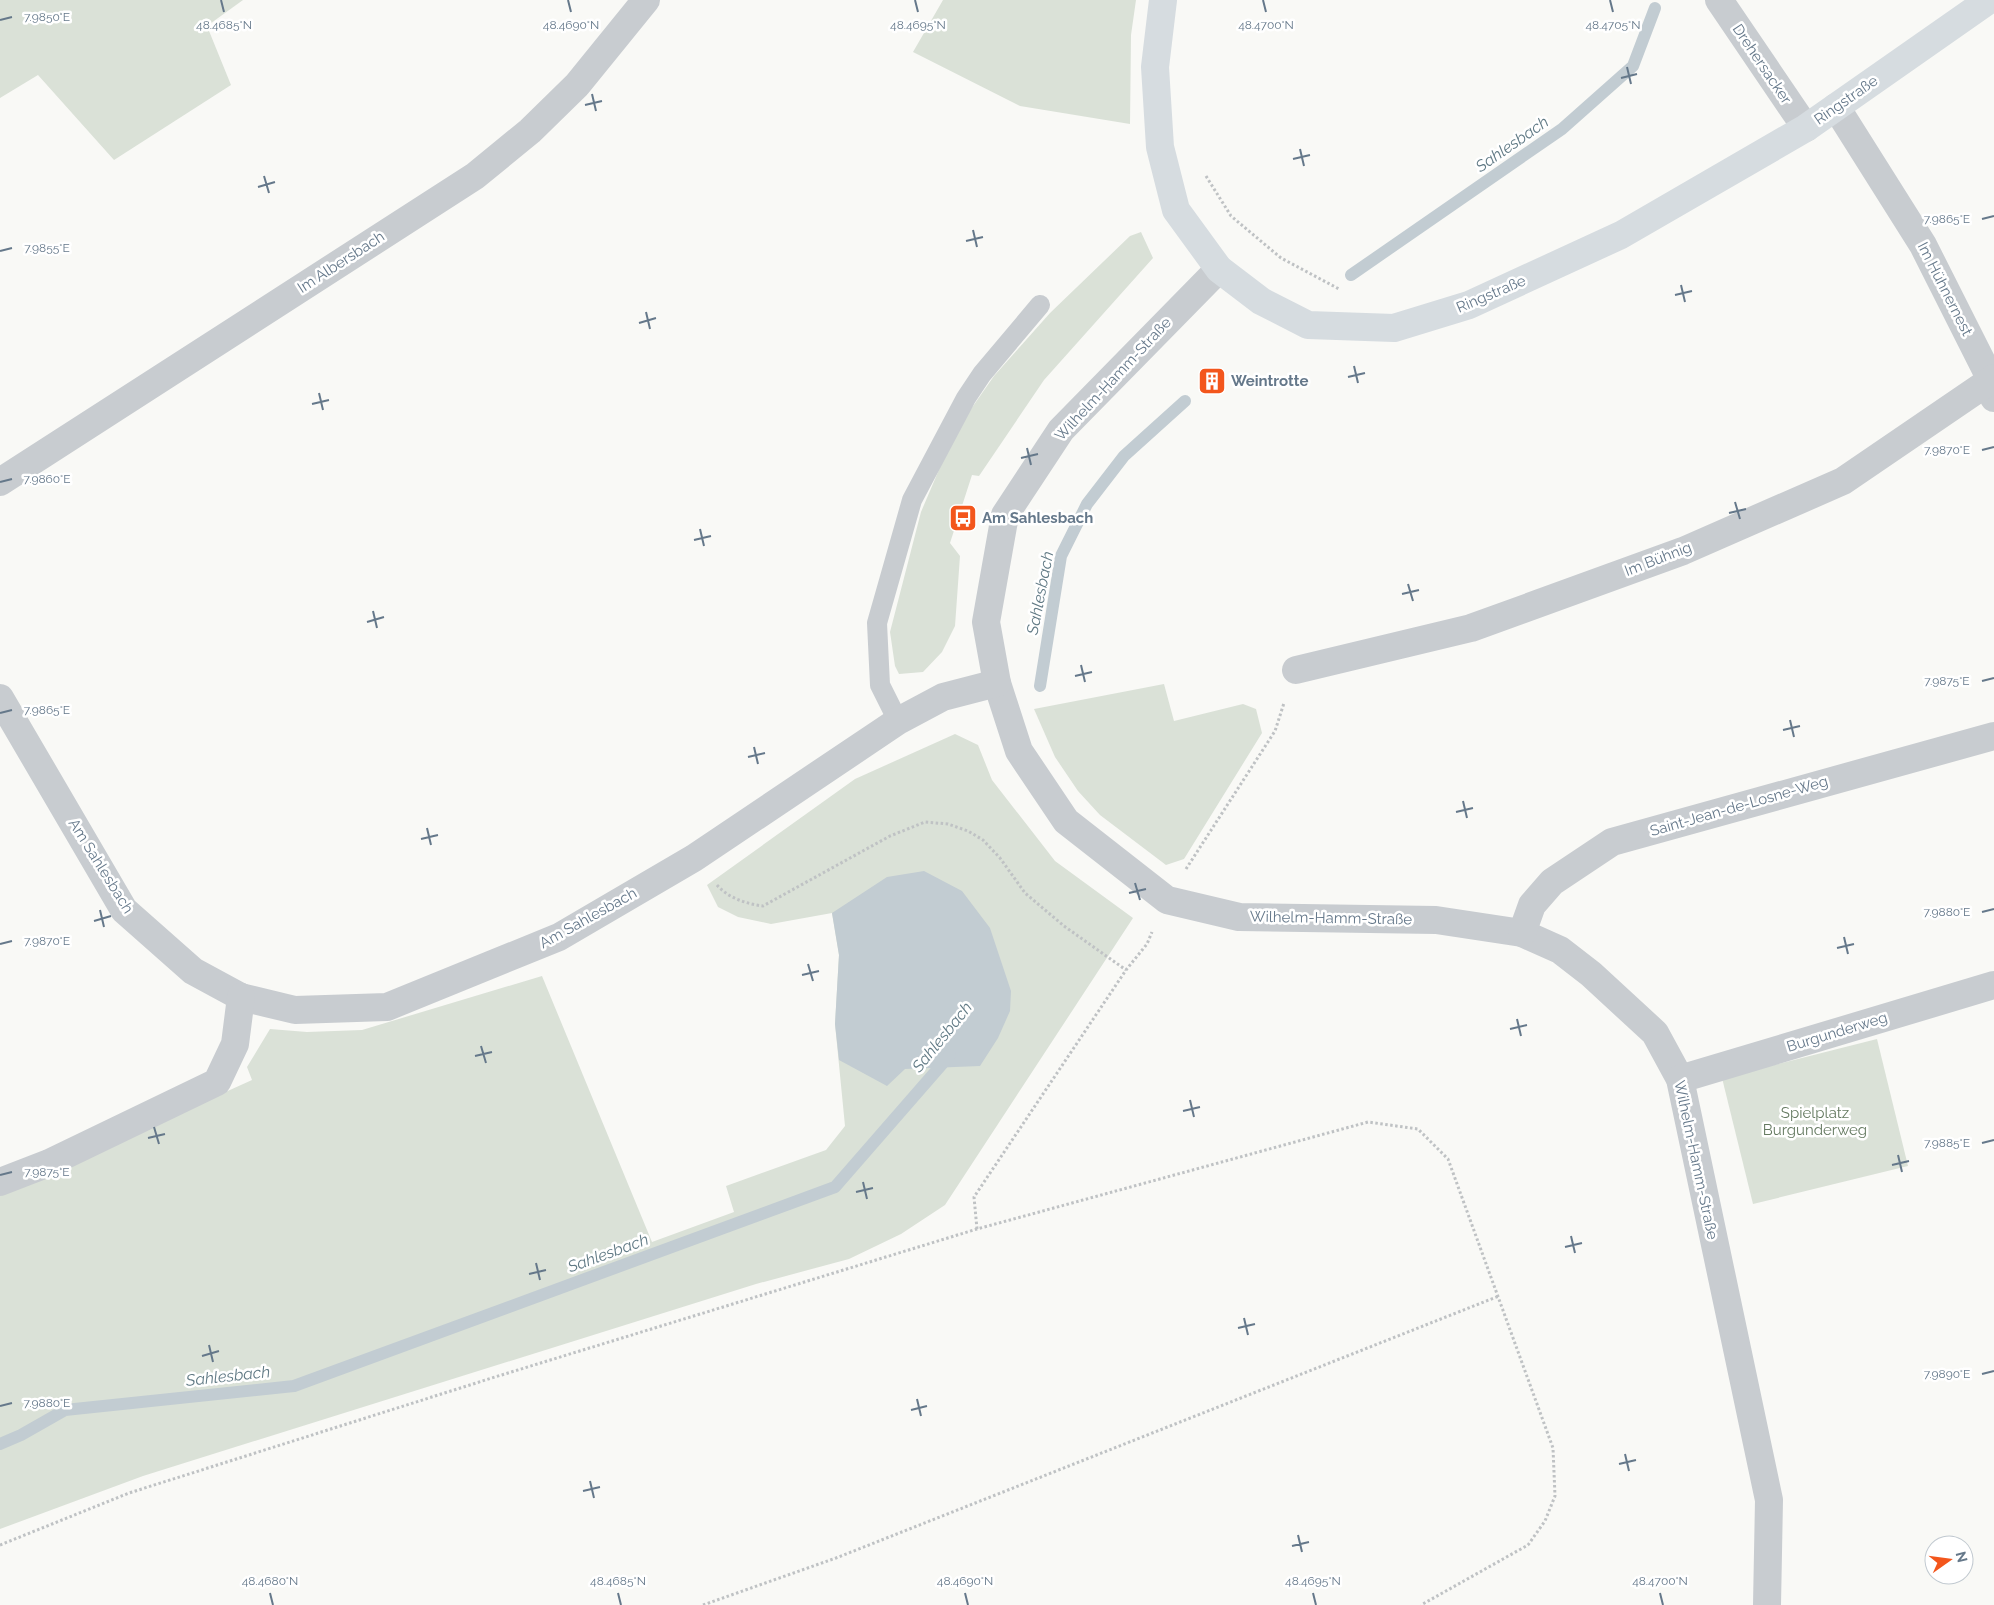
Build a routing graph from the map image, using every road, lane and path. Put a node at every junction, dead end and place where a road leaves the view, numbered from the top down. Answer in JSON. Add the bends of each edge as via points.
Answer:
{"nodes":[{"id":1,"x":646,"y":0,"type":"edge"},
{"id":2,"x":1163,"y":0,"type":"edge"},
{"id":3,"x":1719,"y":0,"type":"edge"},
{"id":4,"x":1990,"y":0,"type":"edge"},
{"id":5,"x":1836,"y":107,"type":"junction"},
{"id":6,"x":1806,"y":128,"type":"junction"},
{"id":7,"x":1205,"y":174,"type":"dead end"},
{"id":8,"x":1218,"y":269,"type":"junction"},
{"id":9,"x":1340,"y":290,"type":"dead end"},
{"id":10,"x":1040,"y":305,"type":"dead end"},
{"id":11,"x":1993,"y":386,"type":"edge"},
{"id":12,"x":0,"y":482,"type":"edge"},
{"id":13,"x":1296,"y":670,"type":"joint"},
{"id":14,"x":997,"y":682,"type":"junction"},
{"id":15,"x":0,"y":698,"type":"edge"},
{"id":16,"x":898,"y":721,"type":"junction"},
{"id":17,"x":1994,"y":736,"type":"edge"},
{"id":18,"x":694,"y":858,"type":"junction"},
{"id":19,"x":1167,"y":900,"type":"junction"},
{"id":20,"x":1522,"y":933,"type":"junction"},
{"id":21,"x":1126,"y":970,"type":"junction"},
{"id":22,"x":1994,"y":985,"type":"edge"},
{"id":23,"x":241,"y":997,"type":"junction"},
{"id":24,"x":1680,"y":1079,"type":"junction"},
{"id":25,"x":0,"y":1182,"type":"edge"},
{"id":26,"x":977,"y":1229,"type":"junction"},
{"id":27,"x":1499,"y":1296,"type":"junction"},
{"id":28,"x":0,"y":1545,"type":"edge"},
{"id":29,"x":703,"y":1605,"type":"edge"},
{"id":30,"x":1421,"y":1605,"type":"edge"},
{"id":31,"x":1767,"y":1605,"type":"edge"}],
"edges":[{"from":1,"to":12,"type":"street","name":"Im Albersbach","via":[[577,85],[530,131],[475,176]]},
{"from":2,"to":8,"type":"street","name":"Ringstraße","via":[[1155,67],[1160,148],[1176,210]]},
{"from":3,"to":6,"type":"street","name":"Drehersacker"},
{"from":4,"to":5,"type":"street","name":"Ringstraße"},
{"from":5,"to":6,"type":"street","name":"Ringstraße"},
{"from":5,"to":11,"type":"street","name":"Im Hühnernest","via":[[1923,245]]},
{"from":6,"to":8,"type":"street","name":"Ringstraße","via":[[1621,235],[1469,305],[1394,328],[1308,325],[1261,301]]},
{"from":7,"to":9,"type":"path","via":[[1230,216],[1281,258]]},
{"from":8,"to":14,"type":"street","name":"Wilhelm-Hamm-Straße","via":[[1061,430],[1005,515],[986,622]]},
{"from":10,"to":16,"type":"lane","via":[[966,398],[912,500],[877,623],[880,685]]},
{"from":11,"to":13,"type":"street","name":"Im Bühnig","via":[[1842,481],[1684,550],[1471,628]]},
{"from":13,"to":19,"type":"path","via":[[1275,731]]},
{"from":14,"to":16,"type":"street","name":"Am Sahlesbach","via":[[943,697]]},
{"from":14,"to":19,"type":"street","name":"Wilhelm-Hamm-Straße","via":[[1019,751],[1066,821]]},
{"from":15,"to":23,"type":"street","name":"Am Sahlesbach","via":[[124,910],[192,971]]},
{"from":16,"to":18,"type":"street","name":"Am Sahlesbach"},
{"from":17,"to":20,"type":"street","name":"Saint-Jean-de-Losne-Weg","via":[[1612,842],[1552,882],[1532,905]]},
{"from":18,"to":21,"type":"path","via":[[732,897],[763,906],[890,836],[924,822],[948,824],[983,840],[1025,893],[1064,926]]},
{"from":18,"to":23,"type":"street","name":"Am Sahlesbach","via":[[558,937],[387,1007],[295,1010]]},
{"from":19,"to":20,"type":"street","name":"Wilhelm-Hamm-Straße","via":[[1239,917],[1436,920]]},
{"from":19,"to":21,"type":"path","via":[[1147,944]]},
{"from":20,"to":24,"type":"street","name":"Wilhelm-Hamm-Straße","via":[[1560,950],[1655,1033]]},
{"from":21,"to":26,"type":"path","via":[[974,1197]]},
{"from":22,"to":24,"type":"street","name":"Burgunderweg"},
{"from":23,"to":25,"type":"street","via":[[235,1044],[217,1082],[48,1163]]},
{"from":24,"to":31,"type":"street","name":"Wilhelm-Hamm-Straße","via":[[1769,1500]]},
{"from":26,"to":27,"type":"path","via":[[1368,1122],[1418,1129],[1448,1159]]},
{"from":26,"to":28,"type":"path","via":[[129,1493]]},
{"from":27,"to":29,"type":"path","via":[[836,1558]]},
{"from":27,"to":30,"type":"path","via":[[1553,1448],[1555,1496],[1545,1520],[1528,1545]]}]}
